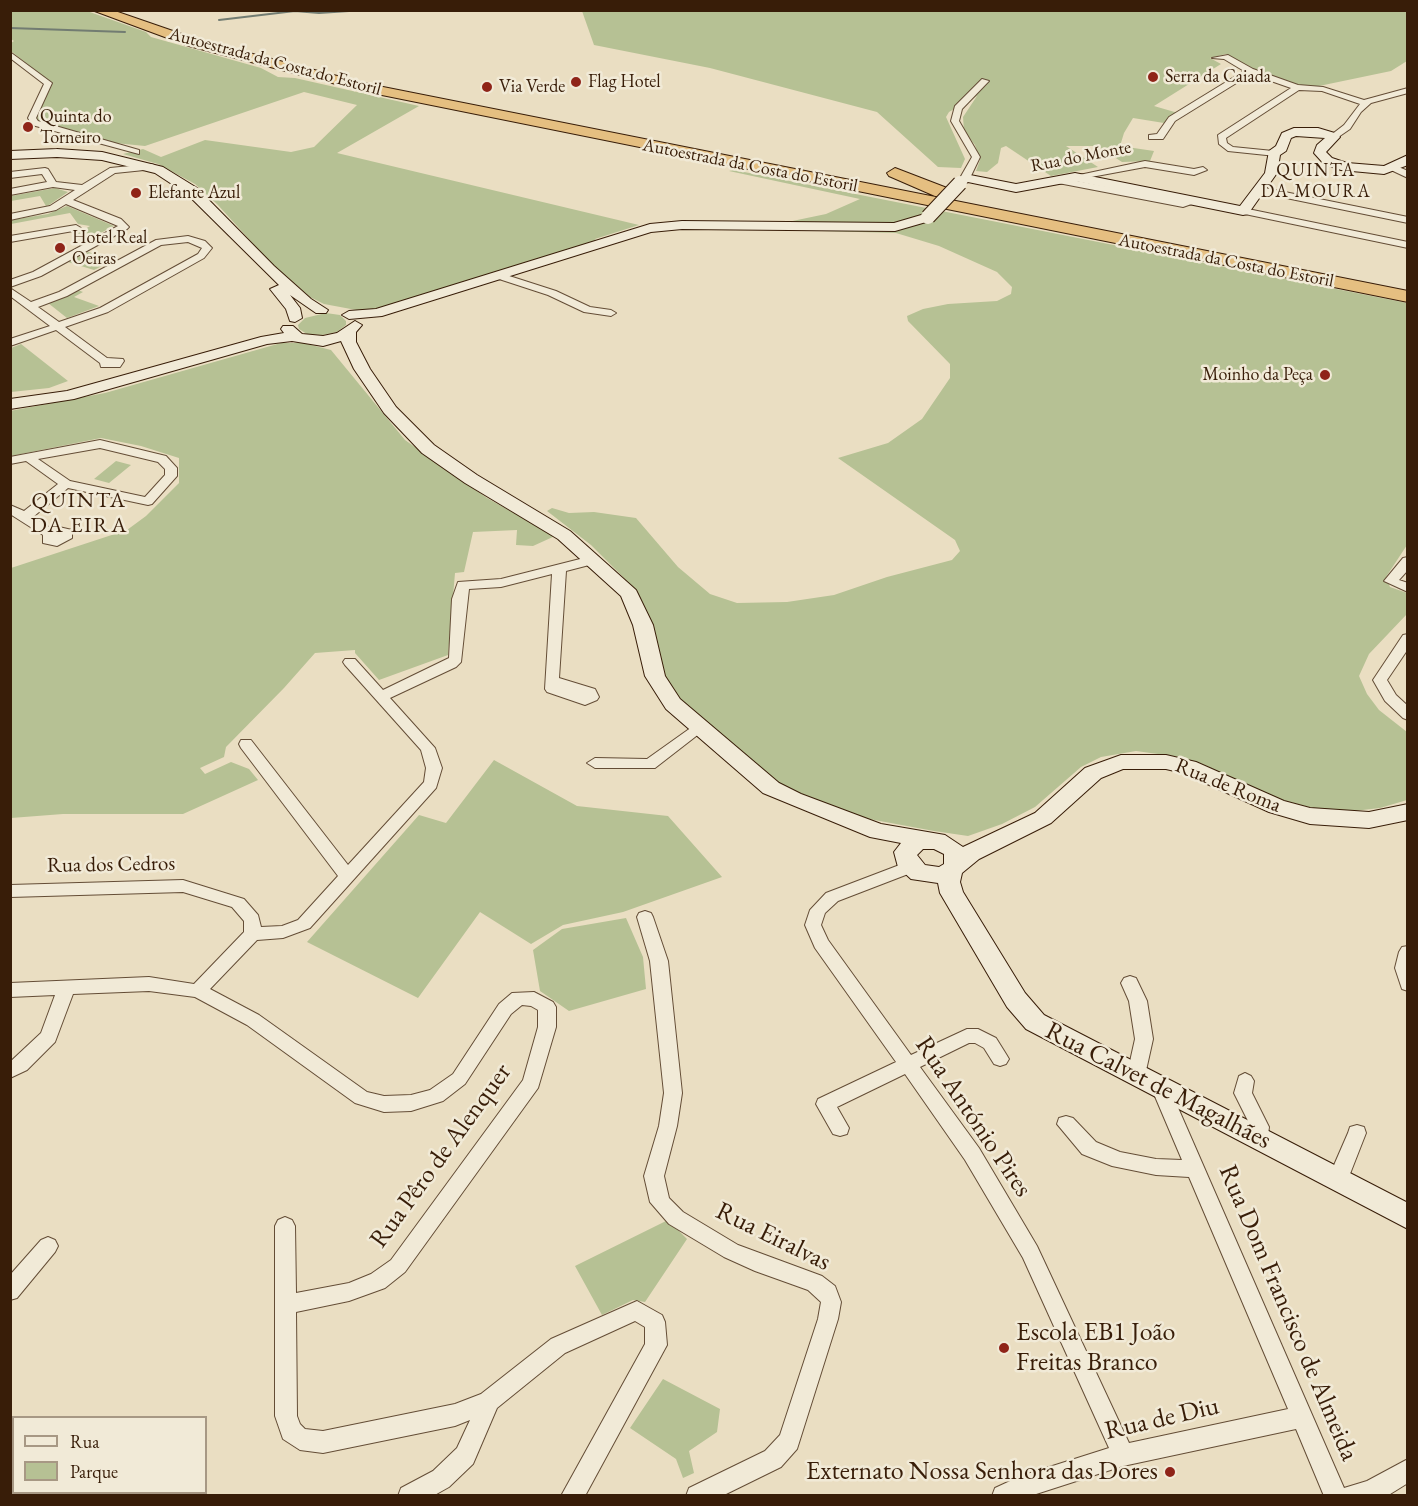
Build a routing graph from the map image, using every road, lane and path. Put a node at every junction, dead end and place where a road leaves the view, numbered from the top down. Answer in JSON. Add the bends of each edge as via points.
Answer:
{"nodes":[{"id":1,"x":98,"y":10,"type":"edge"},
{"id":2,"x":121,"y":10,"type":"edge"},
{"id":3,"x":137,"y":10,"type":"edge"},
{"id":4,"x":10,"y":54,"type":"edge"},
{"id":5,"x":1216,"y":58,"type":"dead end"},
{"id":6,"x":1250,"y":71,"type":"junction"},
{"id":7,"x":985,"y":81,"type":"dead end"},
{"id":8,"x":376,"y":83,"type":"junction"},
{"id":9,"x":1297,"y":87,"type":"junction"},
{"id":10,"x":1407,"y":90,"type":"edge"},
{"id":11,"x":1365,"y":103,"type":"junction"},
{"id":12,"x":520,"y":120,"type":"junction"},
{"id":13,"x":575,"y":123,"type":"junction"},
{"id":14,"x":653,"y":130,"type":"dead end"},
{"id":15,"x":551,"y":136,"type":"dead end"},
{"id":16,"x":1152,"y":137,"type":"dead end"},
{"id":17,"x":1334,"y":138,"type":"junction"},
{"id":18,"x":136,"y":152,"type":"dead end"},
{"id":19,"x":83,"y":154,"type":"junction"},
{"id":20,"x":1273,"y":154,"type":"junction"},
{"id":21,"x":10,"y":155,"type":"edge"},
{"id":22,"x":1407,"y":159,"type":"edge"},
{"id":23,"x":150,"y":167,"type":"junction"},
{"id":24,"x":729,"y":168,"type":"dead end"},
{"id":25,"x":1394,"y":168,"type":"junction"},
{"id":26,"x":1203,"y":170,"type":"dead end"},
{"id":27,"x":895,"y":173,"type":"dead end"},
{"id":28,"x":10,"y":175,"type":"edge"},
{"id":29,"x":101,"y":175,"type":"junction"},
{"id":30,"x":1407,"y":175,"type":"edge"},
{"id":31,"x":1075,"y":177,"type":"junction"},
{"id":32,"x":807,"y":178,"type":"junction"},
{"id":33,"x":1056,"y":180,"type":"junction"},
{"id":34,"x":53,"y":184,"type":"junction"},
{"id":35,"x":961,"y":187,"type":"junction"},
{"id":36,"x":82,"y":188,"type":"junction"},
{"id":37,"x":1260,"y":190,"type":"junction"},
{"id":38,"x":10,"y":192,"type":"edge"},
{"id":39,"x":66,"y":200,"type":"junction"},
{"id":40,"x":1195,"y":201,"type":"junction"},
{"id":41,"x":1243,"y":211,"type":"junction"},
{"id":42,"x":10,"y":217,"type":"edge"},
{"id":43,"x":1407,"y":220,"type":"edge"},
{"id":44,"x":225,"y":226,"type":"junction"},
{"id":45,"x":76,"y":228,"type":"dead end"},
{"id":46,"x":10,"y":239,"type":"edge"},
{"id":47,"x":1407,"y":245,"type":"edge"},
{"id":48,"x":500,"y":276,"type":"junction"},
{"id":49,"x":10,"y":284,"type":"edge"},
{"id":50,"x":1407,"y":289,"type":"edge"},
{"id":51,"x":10,"y":291,"type":"edge"},
{"id":52,"x":1407,"y":297,"type":"edge"},
{"id":53,"x":30,"y":306,"type":"junction"},
{"id":54,"x":321,"y":310,"type":"junction"},
{"id":55,"x":611,"y":313,"type":"dead end"},
{"id":56,"x":351,"y":324,"type":"junction"},
{"id":57,"x":58,"y":327,"type":"junction"},
{"id":58,"x":292,"y":328,"type":"junction"},
{"id":59,"x":313,"y":341,"type":"junction"},
{"id":60,"x":10,"y":342,"type":"edge"},
{"id":61,"x":105,"y":362,"type":"dead end"},
{"id":62,"x":362,"y":369,"type":"junction"},
{"id":63,"x":10,"y":404,"type":"edge"},
{"id":64,"x":28,"y":457,"type":"junction"},
{"id":65,"x":10,"y":461,"type":"edge"},
{"id":66,"x":66,"y":484,"type":"junction"},
{"id":67,"x":10,"y":509,"type":"edge"},
{"id":68,"x":25,"y":517,"type":"junction"},
{"id":69,"x":50,"y":534,"type":"dead end"},
{"id":70,"x":592,"y":560,"type":"junction"},
{"id":71,"x":1407,"y":561,"type":"edge"},
{"id":72,"x":559,"y":570,"type":"junction"},
{"id":73,"x":1407,"y":588,"type":"edge"},
{"id":74,"x":1407,"y":638,"type":"edge"},
{"id":75,"x":350,"y":662,"type":"dead end"},
{"id":76,"x":552,"y":681,"type":"dead end"},
{"id":77,"x":382,"y":696,"type":"junction"},
{"id":78,"x":1407,"y":715,"type":"edge"},
{"id":79,"x":699,"y":727,"type":"junction"},
{"id":80,"x":246,"y":744,"type":"dead end"},
{"id":81,"x":601,"y":761,"type":"dead end"},
{"id":82,"x":1407,"y":812,"type":"edge"},
{"id":83,"x":999,"y":839,"type":"junction"},
{"id":84,"x":919,"y":850,"type":"junction"},
{"id":85,"x":953,"y":867,"type":"junction"},
{"id":86,"x":348,"y":877,"type":"junction"},
{"id":87,"x":10,"y":891,"type":"edge"},
{"id":88,"x":645,"y":917,"type":"dead end"},
{"id":89,"x":253,"y":934,"type":"junction"},
{"id":90,"x":1407,"y":952,"type":"edge"},
{"id":91,"x":1130,"y":983,"type":"dead end"},
{"id":92,"x":1407,"y":984,"type":"edge"},
{"id":93,"x":66,"y":988,"type":"junction"},
{"id":94,"x":10,"y":990,"type":"edge"},
{"id":95,"x":198,"y":991,"type":"junction"},
{"id":96,"x":1000,"y":1059,"type":"dead end"},
{"id":97,"x":907,"y":1066,"type":"junction"},
{"id":98,"x":10,"y":1071,"type":"edge"},
{"id":99,"x":1148,"y":1081,"type":"junction"},
{"id":100,"x":1245,"y":1081,"type":"dead end"},
{"id":101,"x":1066,"y":1124,"type":"dead end"},
{"id":102,"x":840,"y":1128,"type":"dead end"},
{"id":103,"x":1358,"y":1133,"type":"dead end"},
{"id":104,"x":1260,"y":1137,"type":"junction"},
{"id":105,"x":1194,"y":1169,"type":"junction"},
{"id":106,"x":1338,"y":1179,"type":"junction"},
{"id":107,"x":1407,"y":1216,"type":"edge"},
{"id":108,"x":285,"y":1226,"type":"dead end"},
{"id":109,"x":48,"y":1246,"type":"dead end"},
{"id":110,"x":10,"y":1291,"type":"edge"},
{"id":111,"x":286,"y":1304,"type":"junction"},
{"id":112,"x":489,"y":1401,"type":"junction"},
{"id":113,"x":1301,"y":1417,"type":"junction"},
{"id":114,"x":1124,"y":1455,"type":"junction"},
{"id":115,"x":1407,"y":1470,"type":"edge"},
{"id":116,"x":409,"y":1496,"type":"edge"},
{"id":117,"x":572,"y":1496,"type":"edge"},
{"id":118,"x":697,"y":1496,"type":"edge"},
{"id":119,"x":1003,"y":1496,"type":"edge"},
{"id":120,"x":1336,"y":1496,"type":"edge"},
{"id":121,"x":1352,"y":1496,"type":"edge"}],
"edges":[{"from":1,"to":12,"type":"highway","name":"Autoestrada da Costa do Estoril","via":[[194,43],[289,69]]},
{"from":2,"to":8,"type":"highway","name":"Autoestrada da Costa do Estoril","via":[[205,39]]},
{"from":3,"to":8,"type":"highway"},
{"from":4,"to":18,"type":"street","via":[[48,82],[32,118],[35,123]]},
{"from":5,"to":6,"type":"street","via":[[1225,57]]},
{"from":6,"to":9,"type":"street"},
{"from":6,"to":16,"type":"street","via":[[1172,119],[1160,137]]},
{"from":7,"to":35,"type":"street","via":[[958,108],[955,121],[976,157]]},
{"from":8,"to":13,"type":"highway","name":"Autoestrada da Costa do Estoril"},
{"from":9,"to":11,"type":"street","via":[[1323,89]]},
{"from":9,"to":20,"type":"street","via":[[1221,136],[1223,144],[1231,149]]},
{"from":10,"to":11,"type":"street"},
{"from":11,"to":17,"type":"street"},
{"from":12,"to":15,"type":"highway"},
{"from":12,"to":32,"type":"highway","name":"Autoestrada da Costa do Estoril"},
{"from":13,"to":14,"type":"highway"},
{"from":13,"to":35,"type":"highway","name":"Autoestrada da Costa do Estoril"},
{"from":17,"to":20,"type":"street","via":[[1318,132],[1294,132],[1286,136],[1282,148]]},
{"from":17,"to":25,"type":"street","via":[[1321,148],[1320,153],[1328,161],[1357,170]]},
{"from":19,"to":21,"type":"street"},
{"from":19,"to":23,"type":"street"},
{"from":19,"to":29,"type":"street","via":[[107,160]]},
{"from":20,"to":37,"type":"street","via":[[1271,173]]},
{"from":22,"to":25,"type":"street"},
{"from":23,"to":29,"type":"street","via":[[121,168]]},
{"from":23,"to":44,"type":"street","via":[[192,191]]},
{"from":24,"to":32,"type":"highway"},
{"from":25,"to":30,"type":"street"},
{"from":26,"to":31,"type":"street","name":"Rua do Monte","via":[[1144,164]]},
{"from":27,"to":35,"type":"highway"},
{"from":28,"to":34,"type":"street","via":[[45,171]]},
{"from":29,"to":36,"type":"street"},
{"from":31,"to":33,"type":"street","name":"Rua do Monte"},
{"from":31,"to":40,"type":"street"},
{"from":32,"to":52,"type":"highway","name":"Autoestrada da Costa do Estoril"},
{"from":33,"to":35,"type":"street","name":"Rua do Monte","via":[[1016,188]]},
{"from":33,"to":40,"type":"street","via":[[1183,204]]},
{"from":34,"to":36,"type":"street"},
{"from":34,"to":38,"type":"street"},
{"from":35,"to":48,"type":"street","bridge":true,"via":[[928,217],[895,227],[650,228]]},
{"from":35,"to":50,"type":"highway","name":"Autoestrada da Costa do Estoril"},
{"from":36,"to":39,"type":"street"},
{"from":37,"to":41,"type":"street"},
{"from":37,"to":43,"type":"street"},
{"from":39,"to":42,"type":"street","via":[[49,210]]},
{"from":39,"to":49,"type":"street","via":[[124,227],[37,274]]},
{"from":40,"to":41,"type":"street"},
{"from":41,"to":47,"type":"street"},
{"from":44,"to":54,"type":"street","via":[[302,298]]},
{"from":44,"to":58,"type":"street","via":[[296,312]]},
{"from":45,"to":46,"type":"street"},
{"from":48,"to":55,"type":"street","via":[[588,310]]},
{"from":48,"to":56,"type":"street"},
{"from":51,"to":53,"type":"street"},
{"from":53,"to":57,"type":"street"},
{"from":53,"to":57,"type":"street","via":[[63,294],[159,242],[188,239],[207,248],[201,256],[104,310]]},
{"from":54,"to":56,"type":"street"},
{"from":54,"to":58,"type":"street"},
{"from":56,"to":59,"type":"street","via":[[333,339]]},
{"from":56,"to":62,"type":"street","via":[[348,342]]},
{"from":57,"to":60,"type":"street"},
{"from":57,"to":61,"type":"street"},
{"from":58,"to":59,"type":"street"},
{"from":58,"to":63,"type":"street","via":[[266,340],[78,393]]},
{"from":59,"to":62,"type":"street","via":[[335,349]]},
{"from":62,"to":70,"type":"street","via":[[390,410],[428,449],[564,535]]},
{"from":64,"to":65,"type":"street"},
{"from":64,"to":66,"type":"street"},
{"from":64,"to":66,"type":"street","via":[[100,444],[153,456],[171,468],[171,476],[148,501]]},
{"from":66,"to":68,"type":"street"},
{"from":67,"to":68,"type":"street"},
{"from":68,"to":69,"type":"street"},
{"from":70,"to":72,"type":"street"},
{"from":70,"to":79,"type":"street","via":[[628,594],[643,626],[655,676],[674,704]]},
{"from":71,"to":73,"type":"street","via":[[1391,581]]},
{"from":72,"to":76,"type":"street"},
{"from":72,"to":77,"type":"street","via":[[501,583],[463,585],[456,659]]},
{"from":74,"to":78,"type":"street","via":[[1380,680],[1390,698]]},
{"from":75,"to":77,"type":"street"},
{"from":77,"to":86,"type":"street","via":[[428,748],[433,758],[432,776],[430,784]]},
{"from":79,"to":81,"type":"street","via":[[650,764]]},
{"from":79,"to":84,"type":"street","via":[[771,788]]},
{"from":80,"to":86,"type":"street"},
{"from":82,"to":83,"type":"street","name":"Rua de Roma","via":[[1369,820],[1310,816],[1277,807],[1189,767],[1121,762],[1093,773],[1043,818]]},
{"from":83,"to":84,"type":"street","name":"Rua de Roma"},
{"from":83,"to":85,"type":"street","name":"Rua de Roma","via":[[962,858]]},
{"from":84,"to":85,"type":"street","via":[[953,849]]},
{"from":84,"to":85,"type":"street","via":[[928,876]]},
{"from":84,"to":97,"type":"street","name":"Rua António Pires","via":[[832,897],[818,910],[813,925]]},
{"from":85,"to":99,"type":"street","name":"Rua Calvet de Magalhães","via":[[949,882],[952,893],[1016,1000],[1035,1022]]},
{"from":86,"to":89,"type":"street","via":[[303,924],[283,932]]},
{"from":87,"to":89,"type":"street","name":"Rua dos Cedros","via":[[183,886],[238,903],[252,919]]},
{"from":88,"to":118,"type":"street","name":"Rua Eiralvas","via":[[659,961],[673,1093],[654,1176],[660,1202],[676,1218],[731,1251],[815,1283],[828,1293],[831,1302],[789,1441],[773,1459]]},
{"from":89,"to":95,"type":"street"},
{"from":90,"to":92,"type":"street"},
{"from":91,"to":99,"type":"street","via":[[1138,1001]]},
{"from":93,"to":94,"type":"street","name":"Rua Pêro de Alenquer"},
{"from":93,"to":95,"type":"street","name":"Rua Pêro de Alenquer","via":[[149,984]]},
{"from":93,"to":98,"type":"street","via":[[49,1037]]},
{"from":95,"to":111,"type":"street","name":"Rua Pêro de Alenquer","via":[[253,1020],[362,1098],[384,1104],[411,1103],[436,1096],[459,1079],[505,1009],[518,998],[534,999],[547,1007],[547,1027],[531,1083],[398,1266],[378,1281],[349,1292]]},
{"from":96,"to":97,"type":"street","via":[[990,1043],[978,1036],[967,1036]]},
{"from":97,"to":102,"type":"street","via":[[825,1104]]},
{"from":97,"to":114,"type":"street","name":"Rua António Pires","via":[[972,1154],[1030,1252]]},
{"from":99,"to":104,"type":"street","name":"Rua Calvet de Magalhães"},
{"from":99,"to":105,"type":"street","name":"Rua Dom Francisco de Almeida"},
{"from":100,"to":104,"type":"street","via":[[1243,1093],[1260,1127]]},
{"from":101,"to":105,"type":"street","via":[[1089,1148],[1119,1160]]},
{"from":103,"to":106,"type":"street"},
{"from":104,"to":106,"type":"street","name":"Rua Calvet de Magalhães"},
{"from":105,"to":113,"type":"street","name":"Rua Dom Francisco de Almeida"},
{"from":106,"to":107,"type":"street","name":"Rua Calvet de Magalhães"},
{"from":108,"to":111,"type":"street"},
{"from":109,"to":110,"type":"street"},
{"from":111,"to":112,"type":"street","via":[[286,1416],[291,1431],[300,1439],[322,1442],[362,1436],[455,1415]]},
{"from":112,"to":116,"type":"street","via":[[465,1456],[441,1479]]},
{"from":112,"to":117,"type":"street","via":[[558,1346],[637,1311],[655,1322],[656,1346]]},
{"from":113,"to":114,"type":"street","name":"Rua de Diu"},
{"from":113,"to":120,"type":"street","name":"Rua Dom Francisco de Almeida"},
{"from":114,"to":119,"type":"street","name":"Rua de Diu"},
{"from":115,"to":121,"type":"street","via":[[1371,1492]]}]}
